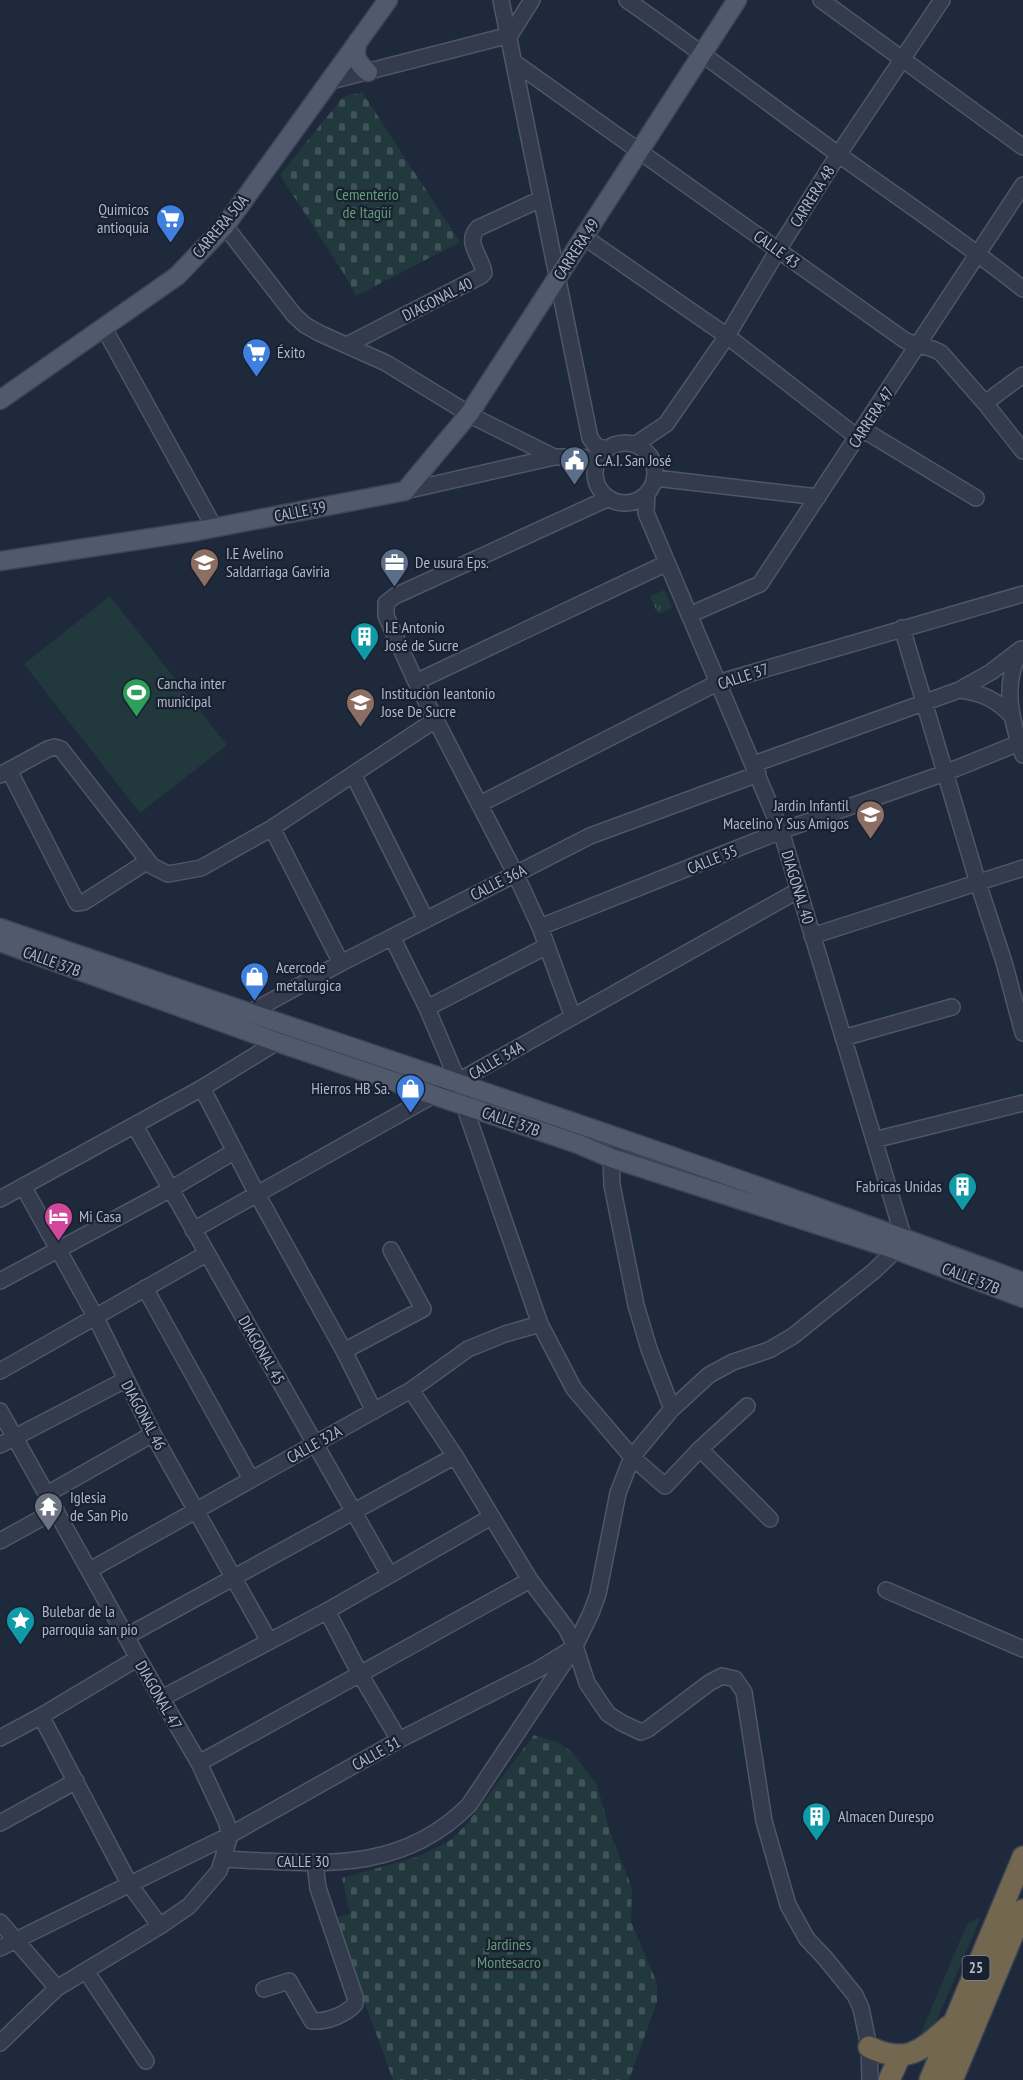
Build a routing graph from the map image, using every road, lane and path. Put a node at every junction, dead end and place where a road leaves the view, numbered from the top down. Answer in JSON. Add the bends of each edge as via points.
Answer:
{"nodes":[{"id":1,"x":388,"y":0,"type":"edge"},
{"id":2,"x":501,"y":0,"type":"edge"},
{"id":3,"x":532,"y":0,"type":"edge"},
{"id":4,"x":627,"y":0,"type":"edge"},
{"id":5,"x":736,"y":0,"type":"edge"},
{"id":6,"x":821,"y":0,"type":"edge"},
{"id":7,"x":942,"y":0,"type":"edge"},
{"id":8,"x":510,"y":35,"type":"junction"},
{"id":9,"x":358,"y":41,"type":"junction"},
{"id":10,"x":703,"y":53,"type":"junction"},
{"id":11,"x":903,"y":60,"type":"junction"},
{"id":12,"x":514,"y":62,"type":"junction"},
{"id":13,"x":368,"y":72,"type":"junction"},
{"id":14,"x":327,"y":82,"type":"junction"},
{"id":15,"x":1023,"y":147,"type":"edge"},
{"id":16,"x":640,"y":151,"type":"junction"},
{"id":17,"x":838,"y":154,"type":"junction"},
{"id":18,"x":1023,"y":185,"type":"edge"},
{"id":19,"x":541,"y":200,"type":"junction"},
{"id":20,"x":225,"y":226,"type":"junction"},
{"id":21,"x":584,"y":237,"type":"junction"},
{"id":22,"x":778,"y":250,"type":"junction"},
{"id":23,"x":978,"y":253,"type":"junction"},
{"id":24,"x":557,"y":278,"type":"junction"},
{"id":25,"x":1023,"y":289,"type":"edge"},
{"id":26,"x":104,"y":328,"type":"junction"},
{"id":27,"x":727,"y":336,"type":"junction"},
{"id":28,"x":347,"y":345,"type":"junction"},
{"id":29,"x":918,"y":346,"type":"junction"},
{"id":30,"x":1023,"y":375,"type":"edge"},
{"id":31,"x":0,"y":400,"type":"edge"},
{"id":32,"x":985,"y":403,"type":"junction"},
{"id":33,"x":469,"y":414,"type":"junction"},
{"id":34,"x":860,"y":433,"type":"junction"},
{"id":35,"x":636,"y":444,"type":"junction"},
{"id":36,"x":607,"y":448,"type":"junction"},
{"id":37,"x":1023,"y":451,"type":"edge"},
{"id":38,"x":554,"y":457,"type":"junction"},
{"id":39,"x":597,"y":462,"type":"junction"},
{"id":40,"x":655,"y":478,"type":"junction"},
{"id":41,"x":405,"y":491,"type":"junction"},
{"id":42,"x":647,"y":494,"type":"junction"},
{"id":43,"x":818,"y":497,"type":"junction"},
{"id":44,"x":609,"y":498,"type":"junction"},
{"id":45,"x":976,"y":498,"type":"dead end"},
{"id":46,"x":632,"y":502,"type":"junction"},
{"id":47,"x":646,"y":513,"type":"junction"},
{"id":48,"x":214,"y":527,"type":"junction"},
{"id":49,"x":0,"y":561,"type":"edge"},
{"id":50,"x":667,"y":563,"type":"junction"},
{"id":51,"x":1023,"y":594,"type":"edge"},
{"id":52,"x":689,"y":615,"type":"junction"},
{"id":53,"x":902,"y":628,"type":"junction"},
{"id":54,"x":1022,"y":648,"type":"edge"},
{"id":55,"x":416,"y":682,"type":"junction"},
{"id":56,"x":717,"y":683,"type":"junction"},
{"id":57,"x":959,"y":690,"type":"junction"},
{"id":58,"x":926,"y":703,"type":"junction"},
{"id":59,"x":1011,"y":716,"type":"junction"},
{"id":60,"x":435,"y":720,"type":"junction"},
{"id":61,"x":1021,"y":749,"type":"edge"},
{"id":62,"x":756,"y":769,"type":"junction"},
{"id":63,"x":5,"y":773,"type":"edge"},
{"id":64,"x":945,"y":773,"type":"junction"},
{"id":65,"x":352,"y":774,"type":"junction"},
{"id":66,"x":480,"y":804,"type":"junction"},
{"id":67,"x":272,"y":828,"type":"junction"},
{"id":68,"x":781,"y":831,"type":"junction"},
{"id":69,"x":148,"y":861,"type":"junction"},
{"id":70,"x":1023,"y":868,"type":"edge"},
{"id":71,"x":515,"y":873,"type":"junction"},
{"id":72,"x":978,"y":883,"type":"junction"},
{"id":73,"x":799,"y":890,"type":"junction"},
{"id":74,"x":426,"y":920,"type":"junction"},
{"id":75,"x":540,"y":927,"type":"junction"},
{"id":76,"x":0,"y":928,"type":"edge"},
{"id":77,"x":812,"y":936,"type":"junction"},
{"id":78,"x":392,"y":937,"type":"junction"},
{"id":79,"x":0,"y":942,"type":"edge"},
{"id":80,"x":547,"y":946,"type":"junction"},
{"id":81,"x":341,"y":963,"type":"junction"},
{"id":82,"x":952,"y":1006,"type":"dead end"},
{"id":83,"x":427,"y":1008,"type":"junction"},
{"id":84,"x":249,"y":1013,"type":"junction"},
{"id":85,"x":573,"y":1017,"type":"junction"},
{"id":86,"x":1023,"y":1033,"type":"edge"},
{"id":87,"x":843,"y":1038,"type":"junction"},
{"id":88,"x":277,"y":1042,"type":"junction"},
{"id":89,"x":458,"y":1082,"type":"junction"},
{"id":90,"x":202,"y":1088,"type":"junction"},
{"id":91,"x":432,"y":1096,"type":"junction"},
{"id":92,"x":1023,"y":1103,"type":"edge"},
{"id":93,"x":464,"y":1105,"type":"junction"},
{"id":94,"x":135,"y":1126,"type":"junction"},
{"id":95,"x":874,"y":1140,"type":"junction"},
{"id":96,"x":235,"y":1151,"type":"junction"},
{"id":97,"x":611,"y":1158,"type":"junction"},
{"id":98,"x":23,"y":1186,"type":"junction"},
{"id":99,"x":169,"y":1190,"type":"junction"},
{"id":100,"x":257,"y":1194,"type":"junction"},
{"id":101,"x":0,"y":1199,"type":"edge"},
{"id":102,"x":193,"y":1230,"type":"junction"},
{"id":103,"x":900,"y":1244,"type":"junction"},
{"id":104,"x":60,"y":1249,"type":"junction"},
{"id":105,"x":391,"y":1250,"type":"dead end"},
{"id":106,"x":206,"y":1254,"type":"junction"},
{"id":107,"x":0,"y":1281,"type":"edge"},
{"id":108,"x":1023,"y":1282,"type":"edge"},
{"id":109,"x":145,"y":1288,"type":"junction"},
{"id":110,"x":1023,"y":1298,"type":"edge"},
{"id":111,"x":95,"y":1316,"type":"junction"},
{"id":112,"x":540,"y":1324,"type":"junction"},
{"id":113,"x":344,"y":1351,"type":"junction"},
{"id":114,"x":0,"y":1371,"type":"edge"},
{"id":115,"x":125,"y":1380,"type":"junction"},
{"id":116,"x":411,"y":1390,"type":"junction"},
{"id":117,"x":747,"y":1406,"type":"dead end"},
{"id":118,"x":672,"y":1409,"type":"junction"},
{"id":119,"x":0,"y":1411,"type":"edge"},
{"id":120,"x":374,"y":1411,"type":"junction"},
{"id":121,"x":153,"y":1434,"type":"junction"},
{"id":122,"x":15,"y":1438,"type":"junction"},
{"id":123,"x":315,"y":1443,"type":"junction"},
{"id":124,"x":0,"y":1445,"type":"edge"},
{"id":125,"x":700,"y":1449,"type":"junction"},
{"id":126,"x":455,"y":1456,"type":"junction"},
{"id":127,"x":632,"y":1457,"type":"junction"},
{"id":128,"x":251,"y":1479,"type":"junction"},
{"id":129,"x":47,"y":1494,"type":"junction"},
{"id":130,"x":56,"y":1510,"type":"junction"},
{"id":131,"x":196,"y":1510,"type":"junction"},
{"id":132,"x":354,"y":1512,"type":"junction"},
{"id":133,"x":491,"y":1517,"type":"junction"},
{"id":134,"x":770,"y":1519,"type":"dead end"},
{"id":135,"x":0,"y":1541,"type":"edge"},
{"id":136,"x":90,"y":1570,"type":"junction"},
{"id":137,"x":389,"y":1574,"type":"junction"},
{"id":138,"x":234,"y":1578,"type":"junction"},
{"id":139,"x":530,"y":1580,"type":"junction"},
{"id":140,"x":886,"y":1590,"type":"dead end"},
{"id":141,"x":327,"y":1611,"type":"junction"},
{"id":142,"x":127,"y":1636,"type":"junction"},
{"id":143,"x":269,"y":1641,"type":"junction"},
{"id":144,"x":575,"y":1646,"type":"junction"},
{"id":145,"x":1023,"y":1649,"type":"edge"},
{"id":146,"x":138,"y":1658,"type":"junction"},
{"id":147,"x":360,"y":1674,"type":"junction"},
{"id":148,"x":162,"y":1698,"type":"junction"},
{"id":149,"x":41,"y":1716,"type":"junction"},
{"id":150,"x":0,"y":1738,"type":"edge"},
{"id":151,"x":399,"y":1740,"type":"junction"},
{"id":152,"x":199,"y":1763,"type":"junction"},
{"id":153,"x":76,"y":1781,"type":"junction"},
{"id":154,"x":0,"y":1823,"type":"edge"},
{"id":155,"x":230,"y":1835,"type":"junction"},
{"id":156,"x":1023,"y":1857,"type":"edge"},
{"id":157,"x":223,"y":1859,"type":"junction"},
{"id":158,"x":315,"y":1863,"type":"junction"},
{"id":159,"x":130,"y":1885,"type":"junction"},
{"id":160,"x":1023,"y":1910,"type":"edge"},
{"id":161,"x":0,"y":1922,"type":"edge"},
{"id":162,"x":160,"y":1926,"type":"junction"},
{"id":163,"x":14,"y":1940,"type":"junction"},
{"id":164,"x":0,"y":1948,"type":"edge"},
{"id":165,"x":86,"y":1971,"type":"junction"},
{"id":166,"x":57,"y":1988,"type":"junction"},
{"id":167,"x":264,"y":1989,"type":"dead end"},
{"id":168,"x":954,"y":2021,"type":"junction"},
{"id":169,"x":0,"y":2043,"type":"edge"},
{"id":170,"x":868,"y":2047,"type":"junction"},
{"id":171,"x":900,"y":2056,"type":"junction"},
{"id":172,"x":146,"y":2061,"type":"dead end"},
{"id":173,"x":870,"y":2080,"type":"edge"},
{"id":174,"x":890,"y":2080,"type":"edge"},
{"id":175,"x":930,"y":2080,"type":"edge"},
{"id":176,"x":952,"y":2080,"type":"edge"}],
"edges":[{"from":1,"to":9,"type":"main road","name":"CARRERA 50A"},
{"from":2,"to":8,"type":"street"},
{"from":3,"to":8,"type":"street"},
{"from":4,"to":10,"type":"street"},
{"from":5,"to":10,"type":"main road","name":"CARRERA 49"},
{"from":6,"to":11,"type":"street"},
{"from":7,"to":11,"type":"street","name":"CARRERA 48"},
{"from":8,"to":12,"type":"street"},
{"from":8,"to":13,"type":"street"},
{"from":9,"to":13,"type":"main road","via":[[356,58]]},
{"from":9,"to":14,"type":"main road","name":"CARRERA 50A"},
{"from":10,"to":16,"type":"main road","name":"CARRERA 49"},
{"from":10,"to":17,"type":"street"},
{"from":11,"to":15,"type":"street"},
{"from":11,"to":17,"type":"street","name":"CARRERA 48"},
{"from":12,"to":16,"type":"street","name":"CALLE 43"},
{"from":12,"to":19,"type":"street"},
{"from":13,"to":14,"type":"street"},
{"from":14,"to":20,"type":"main road","name":"CARRERA 50A"},
{"from":16,"to":21,"type":"main road","name":"CARRERA 49"},
{"from":16,"to":22,"type":"street","name":"CALLE 43"},
{"from":17,"to":22,"type":"street","name":"CARRERA 48"},
{"from":17,"to":23,"type":"street"},
{"from":18,"to":23,"type":"street","name":"CARRERA 47"},
{"from":19,"to":24,"type":"street"},
{"from":19,"to":28,"type":"street","name":"DIAGONAL 40","via":[[472,234],[483,266],[481,276]]},
{"from":20,"to":26,"type":"main road","name":"CARRERA 50A","via":[[177,276]]},
{"from":20,"to":28,"type":"street","via":[[294,315],[319,333]]},
{"from":21,"to":24,"type":"main road","name":"CARRERA 49"},
{"from":21,"to":27,"type":"street"},
{"from":22,"to":27,"type":"street","name":"CARRERA 48"},
{"from":22,"to":29,"type":"street","name":"CALLE 43"},
{"from":23,"to":25,"type":"street"},
{"from":23,"to":29,"type":"street","name":"CARRERA 47"},
{"from":24,"to":33,"type":"main road","name":"CARRERA 49"},
{"from":24,"to":36,"type":"street","via":[[591,438],[596,446]]},
{"from":26,"to":31,"type":"main road","name":"CARRERA 50A"},
{"from":26,"to":48,"type":"street"},
{"from":27,"to":34,"type":"street"},
{"from":27,"to":35,"type":"street","name":"CARRERA 48","via":[[666,424]]},
{"from":28,"to":33,"type":"street","via":[[386,363]]},
{"from":29,"to":32,"type":"street","name":"CALLE 43","via":[[941,353]]},
{"from":29,"to":34,"type":"street","name":"CARRERA 47"},
{"from":30,"to":32,"type":"street"},
{"from":32,"to":37,"type":"street","name":"CALLE 43"},
{"from":33,"to":38,"type":"street"},
{"from":33,"to":41,"type":"main road","name":"CARRERA 49"},
{"from":34,"to":43,"type":"street","name":"CARRERA 47"},
{"from":34,"to":45,"type":"street"},
{"from":35,"to":36,"type":"street","via":[[626,442]]},
{"from":35,"to":40,"type":"street","via":[[652,458]]},
{"from":36,"to":39,"type":"street"},
{"from":38,"to":39,"type":"street","name":"CALLE 39","via":[[582,457]]},
{"from":38,"to":41,"type":"street","name":"CALLE 39"},
{"from":39,"to":44,"type":"street","via":[[597,484]]},
{"from":40,"to":42,"type":"street"},
{"from":40,"to":43,"type":"street"},
{"from":41,"to":48,"type":"main road","name":"CALLE 39"},
{"from":42,"to":46,"type":"street"},
{"from":42,"to":47,"type":"street","name":"DIAGONAL 40"},
{"from":43,"to":52,"type":"street","name":"CARRERA 47","via":[[760,584]]},
{"from":44,"to":46,"type":"street"},
{"from":44,"to":55,"type":"street","via":[[386,603],[386,616]]},
{"from":46,"to":47,"type":"street","name":"DIAGONAL 40"},
{"from":47,"to":50,"type":"street","name":"DIAGONAL 40"},
{"from":48,"to":49,"type":"main road","name":"CALLE 39"},
{"from":50,"to":52,"type":"street","name":"DIAGONAL 40"},
{"from":50,"to":55,"type":"street"},
{"from":51,"to":53,"type":"street","name":"CALLE 37"},
{"from":52,"to":56,"type":"street","name":"DIAGONAL 40"},
{"from":53,"to":56,"type":"street","name":"CALLE 37"},
{"from":53,"to":58,"type":"street"},
{"from":54,"to":57,"type":"street","name":"CALLE 36A","via":[[992,672]]},
{"from":54,"to":59,"type":"street","via":[[1010,682]]},
{"from":55,"to":60,"type":"street"},
{"from":56,"to":62,"type":"street","name":"DIAGONAL 40"},
{"from":56,"to":66,"type":"street","name":"CALLE 37"},
{"from":57,"to":58,"type":"street","name":"CALLE 36A"},
{"from":57,"to":59,"type":"street","via":[[988,697]]},
{"from":58,"to":62,"type":"street","name":"CALLE 36A"},
{"from":58,"to":64,"type":"street"},
{"from":59,"to":61,"type":"street"},
{"from":60,"to":65,"type":"street"},
{"from":60,"to":66,"type":"street"},
{"from":61,"to":64,"type":"street","name":"CALLE 35"},
{"from":62,"to":68,"type":"street","name":"DIAGONAL 40"},
{"from":62,"to":71,"type":"street","name":"CALLE 36A","via":[[590,836]]},
{"from":63,"to":69,"type":"street","via":[[48,749],[61,749]]},
{"from":63,"to":69,"type":"street","via":[[77,903]]},
{"from":64,"to":68,"type":"street","name":"CALLE 35"},
{"from":64,"to":72,"type":"street"},
{"from":65,"to":67,"type":"street"},
{"from":65,"to":74,"type":"street"},
{"from":66,"to":71,"type":"street"},
{"from":67,"to":69,"type":"street","via":[[201,868],[186,872],[168,873]]},
{"from":67,"to":81,"type":"street"},
{"from":68,"to":73,"type":"street","name":"DIAGONAL 40"},
{"from":68,"to":75,"type":"street","name":"CALLE 35"},
{"from":70,"to":72,"type":"street"},
{"from":71,"to":74,"type":"street","name":"CALLE 36A"},
{"from":71,"to":75,"type":"street"},
{"from":72,"to":77,"type":"street"},
{"from":72,"to":86,"type":"street"},
{"from":73,"to":77,"type":"street","name":"DIAGONAL 40"},
{"from":73,"to":85,"type":"street","name":"CALLE 34A"},
{"from":74,"to":78,"type":"street","name":"CALLE 36A"},
{"from":75,"to":80,"type":"street"},
{"from":76,"to":84,"type":"main road","name":"CALLE 37B"},
{"from":77,"to":87,"type":"street","name":"DIAGONAL 40"},
{"from":78,"to":81,"type":"street","name":"CALLE 36A"},
{"from":78,"to":83,"type":"street"},
{"from":79,"to":88,"type":"main road","name":"CALLE 37B"},
{"from":80,"to":83,"type":"street"},
{"from":80,"to":85,"type":"street"},
{"from":81,"to":84,"type":"street","name":"CALLE 36A"},
{"from":82,"to":87,"type":"street"},
{"from":83,"to":89,"type":"street"},
{"from":84,"to":89,"type":"main road","name":"CALLE 37B"},
{"from":85,"to":89,"type":"street","name":"CALLE 34A"},
{"from":87,"to":95,"type":"street","name":"DIAGONAL 40"},
{"from":88,"to":90,"type":"street"},
{"from":88,"to":91,"type":"main road","name":"CALLE 37B"},
{"from":89,"to":91,"type":"street","name":"CALLE 34A"},
{"from":89,"to":103,"type":"main road","name":"CALLE 37B"},
{"from":90,"to":94,"type":"street"},
{"from":90,"to":96,"type":"street"},
{"from":91,"to":93,"type":"main road","name":"CALLE 37B"},
{"from":91,"to":100,"type":"street","name":"CALLE 34A"},
{"from":92,"to":95,"type":"street"},
{"from":93,"to":97,"type":"main road","name":"CALLE 37B"},
{"from":93,"to":112,"type":"street"},
{"from":94,"to":98,"type":"street"},
{"from":94,"to":99,"type":"street","name":"DIAGONAL 45"},
{"from":95,"to":103,"type":"street","name":"DIAGONAL 40"},
{"from":96,"to":99,"type":"street"},
{"from":96,"to":100,"type":"street"},
{"from":97,"to":103,"type":"main road","name":"CALLE 37B"},
{"from":97,"to":118,"type":"street","via":[[612,1185],[636,1305]]},
{"from":98,"to":101,"type":"street"},
{"from":98,"to":104,"type":"street","name":"DIAGONAL 46"},
{"from":99,"to":102,"type":"street","name":"DIAGONAL 45"},
{"from":99,"to":104,"type":"street"},
{"from":100,"to":102,"type":"street","name":"CALLE 34A"},
{"from":100,"to":113,"type":"street"},
{"from":102,"to":106,"type":"street","name":"DIAGONAL 45"},
{"from":103,"to":108,"type":"main road","name":"CALLE 37B"},
{"from":103,"to":110,"type":"main road","name":"CALLE 37B"},
{"from":103,"to":118,"type":"street","via":[[874,1271],[793,1336],[769,1350],[720,1367]]},
{"from":104,"to":107,"type":"street"},
{"from":104,"to":111,"type":"street","name":"DIAGONAL 46"},
{"from":105,"to":113,"type":"street","via":[[423,1309]]},
{"from":106,"to":109,"type":"street"},
{"from":106,"to":123,"type":"street","name":"DIAGONAL 45"},
{"from":109,"to":111,"type":"street"},
{"from":109,"to":128,"type":"street"},
{"from":111,"to":114,"type":"street"},
{"from":111,"to":115,"type":"street","name":"DIAGONAL 46"},
{"from":112,"to":116,"type":"street","name":"CALLE 32A","via":[[468,1349]]},
{"from":112,"to":127,"type":"street","via":[[574,1389]]},
{"from":113,"to":120,"type":"street"},
{"from":115,"to":121,"type":"street","name":"DIAGONAL 46"},
{"from":115,"to":122,"type":"street"},
{"from":116,"to":120,"type":"street","name":"CALLE 32A"},
{"from":116,"to":126,"type":"street"},
{"from":117,"to":125,"type":"street"},
{"from":118,"to":127,"type":"street"},
{"from":119,"to":122,"type":"street","name":"DIAGONAL 47"},
{"from":120,"to":123,"type":"street","name":"CALLE 32A"},
{"from":121,"to":129,"type":"street"},
{"from":121,"to":131,"type":"street","name":"DIAGONAL 46"},
{"from":122,"to":124,"type":"street"},
{"from":122,"to":129,"type":"street","name":"DIAGONAL 47"},
{"from":123,"to":128,"type":"street","name":"CALLE 32A"},
{"from":123,"to":132,"type":"street","name":"DIAGONAL 45"},
{"from":125,"to":127,"type":"street","via":[[665,1486]]},
{"from":125,"to":134,"type":"street"},
{"from":126,"to":132,"type":"street"},
{"from":126,"to":133,"type":"street"},
{"from":127,"to":144,"type":"street","via":[[618,1494],[598,1594]]},
{"from":128,"to":131,"type":"street","name":"CALLE 32A"},
{"from":129,"to":130,"type":"street","name":"DIAGONAL 47"},
{"from":130,"to":135,"type":"street"},
{"from":130,"to":136,"type":"street","name":"DIAGONAL 47"},
{"from":131,"to":136,"type":"street","name":"CALLE 32A"},
{"from":131,"to":138,"type":"street","name":"DIAGONAL 46"},
{"from":132,"to":137,"type":"street","name":"DIAGONAL 45"},
{"from":132,"to":138,"type":"street"},
{"from":133,"to":137,"type":"street"},
{"from":133,"to":139,"type":"street"},
{"from":136,"to":142,"type":"street","name":"DIAGONAL 47"},
{"from":137,"to":141,"type":"street"},
{"from":138,"to":142,"type":"street"},
{"from":138,"to":143,"type":"street","name":"DIAGONAL 46"},
{"from":139,"to":144,"type":"street"},
{"from":139,"to":147,"type":"street"},
{"from":140,"to":145,"type":"street"},
{"from":141,"to":143,"type":"street"},
{"from":141,"to":147,"type":"street"},
{"from":142,"to":146,"type":"street","name":"DIAGONAL 47"},
{"from":143,"to":148,"type":"street"},
{"from":144,"to":151,"type":"street","name":"CALLE 31","via":[[539,1669]]},
{"from":144,"to":158,"type":"street","name":"CALLE 30","via":[[469,1805],[451,1823],[416,1845],[382,1857]]},
{"from":144,"to":170,"type":"street","via":[[587,1683],[608,1714],[636,1731],[648,1729],[722,1676],[735,1679],[740,1685],[764,1821],[788,1905],[807,1939],[855,1995],[865,2021]]},
{"from":146,"to":148,"type":"street","name":"DIAGONAL 47"},
{"from":146,"to":149,"type":"street"},
{"from":147,"to":151,"type":"street"},
{"from":147,"to":152,"type":"street"},
{"from":148,"to":152,"type":"street","name":"DIAGONAL 47"},
{"from":149,"to":150,"type":"street"},
{"from":149,"to":153,"type":"street"},
{"from":151,"to":155,"type":"street","name":"CALLE 31"},
{"from":152,"to":155,"type":"street","name":"DIAGONAL 47"},
{"from":153,"to":154,"type":"street"},
{"from":153,"to":159,"type":"street"},
{"from":155,"to":157,"type":"street"},
{"from":155,"to":159,"type":"street","name":"CALLE 31"},
{"from":156,"to":168,"type":"highway","number":"25"},
{"from":157,"to":158,"type":"street","name":"CALLE 30"},
{"from":157,"to":162,"type":"street","via":[[219,1871],[189,1906]]},
{"from":158,"to":167,"type":"street","via":[[318,1888],[355,2004],[338,2016],[318,2022],[312,2021],[289,1981]]},
{"from":159,"to":162,"type":"street"},
{"from":159,"to":163,"type":"street","name":"CALLE 31"},
{"from":160,"to":176,"type":"highway","number":"25"},
{"from":161,"to":163,"type":"street"},
{"from":162,"to":165,"type":"street"},
{"from":163,"to":164,"type":"street","name":"CALLE 31"},
{"from":163,"to":166,"type":"street"},
{"from":165,"to":166,"type":"street"},
{"from":165,"to":172,"type":"street"},
{"from":166,"to":169,"type":"street"},
{"from":168,"to":171,"type":"highway","via":[[924,2048]]},
{"from":168,"to":175,"type":"highway","number":"25"},
{"from":170,"to":171,"type":"highway"},
{"from":170,"to":173,"type":"street"},
{"from":171,"to":174,"type":"highway"}]}
